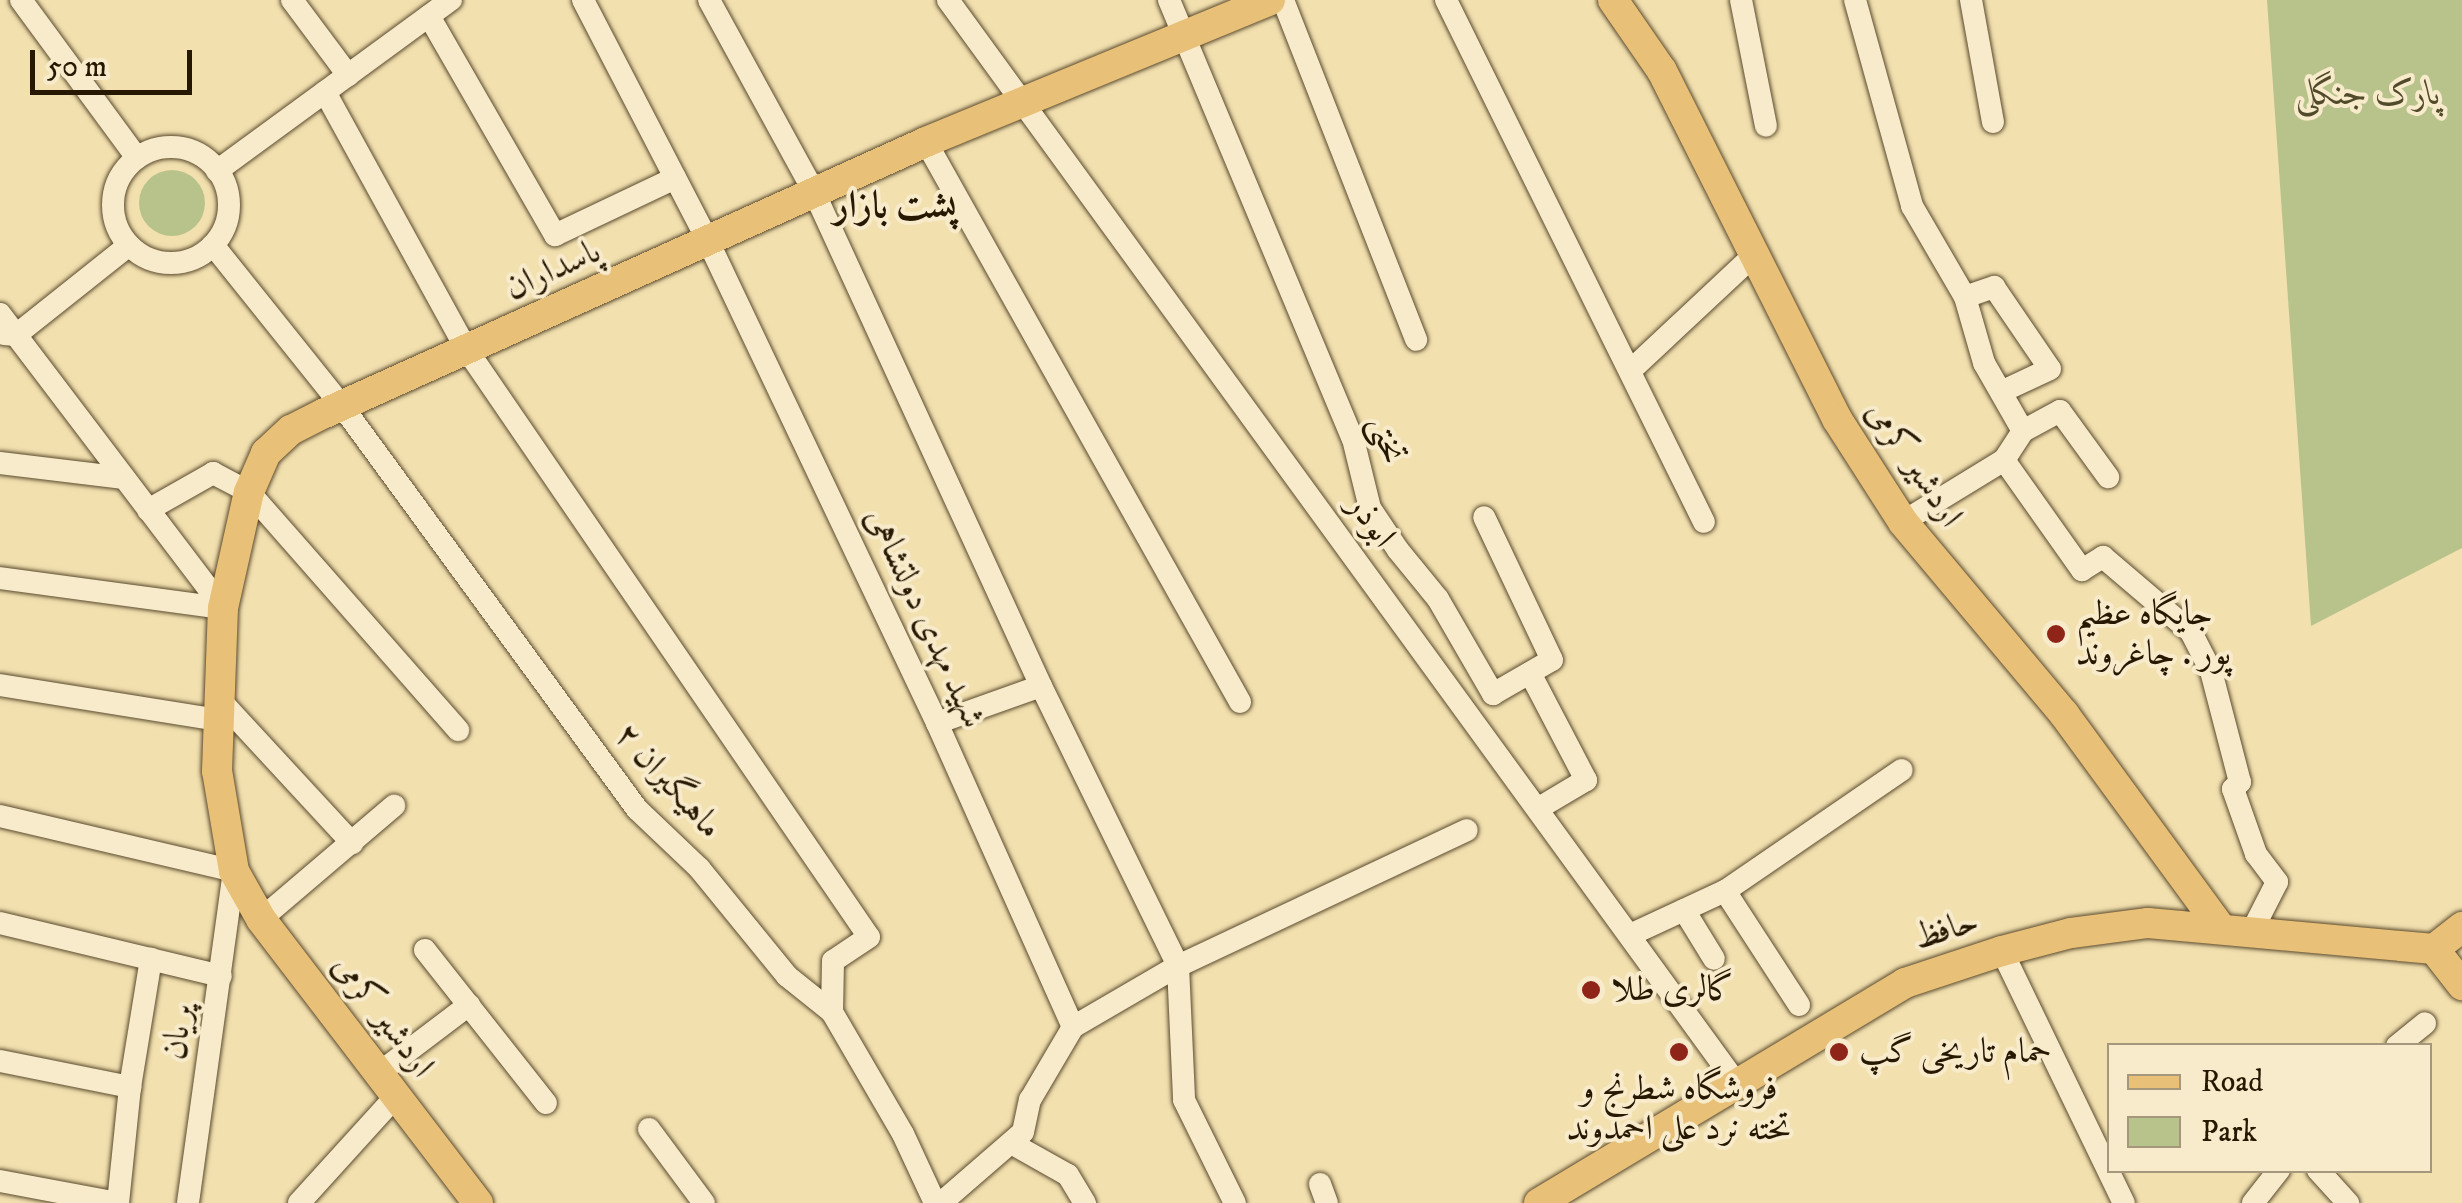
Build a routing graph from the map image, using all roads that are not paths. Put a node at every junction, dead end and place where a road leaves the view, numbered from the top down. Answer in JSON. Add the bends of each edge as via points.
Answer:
{"nodes":[{"id":1,"x":21,"y":0,"type":"edge"},
{"id":2,"x":292,"y":0,"type":"edge"},
{"id":3,"x":451,"y":0,"type":"edge"},
{"id":4,"x":583,"y":0,"type":"edge"},
{"id":5,"x":709,"y":0,"type":"edge"},
{"id":6,"x":948,"y":0,"type":"edge"},
{"id":7,"x":1169,"y":0,"type":"edge"},
{"id":8,"x":1270,"y":0,"type":"edge"},
{"id":9,"x":1283,"y":0,"type":"edge"},
{"id":10,"x":1446,"y":0,"type":"edge"},
{"id":11,"x":1613,"y":0,"type":"edge"},
{"id":12,"x":1741,"y":0,"type":"edge"},
{"id":13,"x":1855,"y":0,"type":"edge"},
{"id":14,"x":1971,"y":0,"type":"edge"},
{"id":15,"x":429,"y":16,"type":"junction"},
{"id":16,"x":1185,"y":35,"type":"junction"},
{"id":17,"x":348,"y":76,"type":"junction"},
{"id":18,"x":324,"y":92,"type":"junction"},
{"id":19,"x":1021,"y":103,"type":"junction"},
{"id":20,"x":1994,"y":122,"type":"dead end"},
{"id":21,"x":1766,"y":126,"type":"dead end"},
{"id":22,"x":926,"y":142,"type":"junction"},
{"id":23,"x":136,"y":158,"type":"junction"},
{"id":24,"x":218,"y":171,"type":"junction"},
{"id":25,"x":675,"y":178,"type":"junction"},
{"id":26,"x":814,"y":192,"type":"junction"},
{"id":27,"x":708,"y":241,"type":"junction"},
{"id":28,"x":129,"y":245,"type":"junction"},
{"id":29,"x":212,"y":245,"type":"junction"},
{"id":30,"x":1754,"y":255,"type":"junction"},
{"id":31,"x":1966,"y":298,"type":"junction"},
{"id":32,"x":0,"y":314,"type":"edge"},
{"id":33,"x":8,"y":334,"type":"edge"},
{"id":34,"x":1416,"y":340,"type":"dead end"},
{"id":35,"x":467,"y":350,"type":"junction"},
{"id":36,"x":1630,"y":371,"type":"junction"},
{"id":37,"x":2001,"y":392,"type":"junction"},
{"id":38,"x":342,"y":406,"type":"junction"},
{"id":39,"x":2024,"y":431,"type":"junction"},
{"id":40,"x":2004,"y":460,"type":"junction"},
{"id":41,"x":0,"y":463,"type":"edge"},
{"id":42,"x":2108,"y":477,"type":"dead end"},
{"id":43,"x":124,"y":478,"type":"junction"},
{"id":44,"x":249,"y":492,"type":"junction"},
{"id":45,"x":148,"y":510,"type":"junction"},
{"id":46,"x":1484,"y":517,"type":"dead end"},
{"id":47,"x":1704,"y":522,"type":"dead end"},
{"id":48,"x":1903,"y":522,"type":"junction"},
{"id":49,"x":0,"y":578,"type":"edge"},
{"id":50,"x":223,"y":608,"type":"junction"},
{"id":51,"x":1530,"y":673,"type":"junction"},
{"id":52,"x":0,"y":685,"type":"edge"},
{"id":53,"x":1041,"y":686,"type":"junction"},
{"id":54,"x":1240,"y":702,"type":"dead end"},
{"id":55,"x":220,"y":710,"type":"junction"},
{"id":56,"x":937,"y":722,"type":"junction"},
{"id":57,"x":458,"y":730,"type":"dead end"},
{"id":58,"x":1902,"y":770,"type":"dead end"},
{"id":59,"x":394,"y":806,"type":"dead end"},
{"id":60,"x":1539,"y":808,"type":"junction"},
{"id":61,"x":0,"y":816,"type":"edge"},
{"id":62,"x":1467,"y":830,"type":"dead end"},
{"id":63,"x":352,"y":843,"type":"junction"},
{"id":64,"x":234,"y":870,"type":"junction"},
{"id":65,"x":1725,"y":891,"type":"junction"},
{"id":66,"x":1684,"y":910,"type":"junction"},
{"id":67,"x":261,"y":919,"type":"junction"},
{"id":68,"x":0,"y":923,"type":"edge"},
{"id":69,"x":2220,"y":927,"type":"junction"},
{"id":70,"x":2462,"y":927,"type":"edge"},
{"id":71,"x":2252,"y":931,"type":"junction"},
{"id":72,"x":1630,"y":935,"type":"junction"},
{"id":73,"x":425,"y":950,"type":"dead end"},
{"id":74,"x":2434,"y":950,"type":"junction"},
{"id":75,"x":2002,"y":951,"type":"junction"},
{"id":76,"x":1714,"y":958,"type":"dead end"},
{"id":77,"x":151,"y":959,"type":"junction"},
{"id":78,"x":1178,"y":966,"type":"junction"},
{"id":79,"x":221,"y":976,"type":"junction"},
{"id":80,"x":2462,"y":985,"type":"edge"},
{"id":81,"x":1799,"y":1004,"type":"dead end"},
{"id":82,"x":469,"y":1005,"type":"junction"},
{"id":83,"x":832,"y":1012,"type":"junction"},
{"id":84,"x":2425,"y":1023,"type":"dead end"},
{"id":85,"x":1073,"y":1028,"type":"junction"},
{"id":86,"x":2401,"y":1043,"type":"edge"},
{"id":87,"x":0,"y":1061,"type":"edge"},
{"id":88,"x":1737,"y":1084,"type":"junction"},
{"id":89,"x":388,"y":1085,"type":"junction"},
{"id":90,"x":130,"y":1087,"type":"junction"},
{"id":91,"x":546,"y":1103,"type":"dead end"},
{"id":92,"x":648,"y":1129,"type":"dead end"},
{"id":93,"x":1011,"y":1143,"type":"junction"},
{"id":94,"x":2107,"y":1168,"type":"edge"},
{"id":95,"x":2109,"y":1173,"type":"edge"},
{"id":96,"x":2277,"y":1173,"type":"edge"},
{"id":97,"x":2321,"y":1173,"type":"edge"},
{"id":98,"x":0,"y":1181,"type":"edge"},
{"id":99,"x":118,"y":1203,"type":"edge"},
{"id":100,"x":188,"y":1203,"type":"edge"},
{"id":101,"x":300,"y":1203,"type":"edge"},
{"id":102,"x":478,"y":1203,"type":"edge"},
{"id":103,"x":704,"y":1203,"type":"edge"},
{"id":104,"x":938,"y":1203,"type":"edge"},
{"id":105,"x":1085,"y":1203,"type":"edge"},
{"id":106,"x":1234,"y":1203,"type":"edge"},
{"id":107,"x":1539,"y":1203,"type":"edge"},
{"id":108,"x":2124,"y":1203,"type":"edge"},
{"id":109,"x":2254,"y":1203,"type":"edge"},
{"id":110,"x":2348,"y":1203,"type":"edge"}],
"edges":[{"from":1,"to":23,"type":"street"},
{"from":2,"to":17,"type":"street"},
{"from":3,"to":15,"type":"street"},
{"from":4,"to":25,"type":"street","name":"شهید مهدی دولتشاهی"},
{"from":5,"to":26,"type":"street"},
{"from":6,"to":19,"type":"street","name":"ابوذر"},
{"from":7,"to":16,"type":"street"},
{"from":8,"to":16,"type":"main road","name":"پاسداران"},
{"from":9,"to":34,"type":"street"},
{"from":10,"to":36,"type":"street"},
{"from":11,"to":30,"type":"main road","name":"اردشیر کرمی","via":[[1662,71]]},
{"from":12,"to":21,"type":"street"},
{"from":13,"to":31,"type":"street","via":[[1912,206]]},
{"from":14,"to":20,"type":"street"},
{"from":15,"to":17,"type":"street"},
{"from":15,"to":25,"type":"street","via":[[555,235]]},
{"from":16,"to":19,"type":"main road","name":"پاسداران"},
{"from":16,"to":51,"type":"street","name":"تختی","via":[[1353,439],[1370,508],[1438,599],[1493,694]]},
{"from":17,"to":18,"type":"street"},
{"from":18,"to":24,"type":"street"},
{"from":18,"to":35,"type":"street"},
{"from":19,"to":22,"type":"main road","name":"پاسداران"},
{"from":19,"to":60,"type":"street","name":"ابوذر"},
{"from":22,"to":26,"type":"main road","name":"پاسداران"},
{"from":22,"to":54,"type":"street"},
{"from":23,"to":24,"type":"street","via":[[180,148]]},
{"from":23,"to":28,"type":"street","via":[[124,169],[113,200]]},
{"from":24,"to":29,"type":"street","via":[[228,201]]},
{"from":25,"to":27,"type":"street","name":"شهید مهدی دولتشاهی"},
{"from":26,"to":27,"type":"main road","name":"پاسداران"},
{"from":26,"to":53,"type":"street"},
{"from":27,"to":35,"type":"main road","name":"پاسداران"},
{"from":27,"to":56,"type":"street","name":"شهید مهدی دولتشاهی"},
{"from":28,"to":29,"type":"street","via":[[171,262]]},
{"from":28,"to":33,"type":"street"},
{"from":29,"to":38,"type":"street","name":"ماهیگیران ۲"},
{"from":30,"to":36,"type":"street"},
{"from":30,"to":48,"type":"main road","name":"اردشیر کرمی","via":[[1837,419]]},
{"from":31,"to":37,"type":"street","via":[[1984,364]]},
{"from":31,"to":37,"type":"street","via":[[1994,287],[2050,368]]},
{"from":32,"to":33,"type":"street"},
{"from":33,"to":43,"type":"street"},
{"from":35,"to":38,"type":"main road","name":"پاسداران"},
{"from":35,"to":83,"type":"street","via":[[869,937],[834,961]]},
{"from":36,"to":47,"type":"street"},
{"from":37,"to":39,"type":"street"},
{"from":38,"to":44,"type":"main road","name":"پاسداران","via":[[277,440]]},
{"from":38,"to":83,"type":"street","name":"ماهیگیران ۲","via":[[638,809],[699,868],[787,976]]},
{"from":39,"to":40,"type":"street"},
{"from":39,"to":42,"type":"street","via":[[2060,411]]},
{"from":40,"to":48,"type":"street"},
{"from":40,"to":71,"type":"street","via":[[2082,570],[2102,557],[2191,632],[2212,670],[2240,782],[2233,789],[2256,854],[2277,882]]},
{"from":41,"to":43,"type":"street"},
{"from":43,"to":45,"type":"street"},
{"from":44,"to":45,"type":"street","via":[[212,473]]},
{"from":44,"to":50,"type":"main road","name":"پاسداران"},
{"from":44,"to":57,"type":"street"},
{"from":45,"to":50,"type":"street"},
{"from":46,"to":51,"type":"street","via":[[1552,660]]},
{"from":48,"to":69,"type":"main road","name":"اردشیر کرمی","via":[[2064,714]]},
{"from":49,"to":50,"type":"street"},
{"from":50,"to":55,"type":"main road","name":"پاسداران"},
{"from":51,"to":60,"type":"street","via":[[1586,780]]},
{"from":52,"to":55,"type":"street"},
{"from":53,"to":56,"type":"street"},
{"from":53,"to":78,"type":"street"},
{"from":55,"to":63,"type":"street"},
{"from":55,"to":64,"type":"main road","name":"پاسداران","via":[[217,771]]},
{"from":56,"to":85,"type":"street","name":"شهید مهدی دولتشاهی"},
{"from":58,"to":65,"type":"street"},
{"from":59,"to":63,"type":"street"},
{"from":60,"to":72,"type":"street","name":"ابوذر"},
{"from":61,"to":64,"type":"street"},
{"from":62,"to":78,"type":"street"},
{"from":63,"to":67,"type":"street"},
{"from":64,"to":67,"type":"main road","name":"اردشیر کرمی"},
{"from":64,"to":79,"type":"street","name":"پریان"},
{"from":65,"to":66,"type":"street"},
{"from":65,"to":81,"type":"street"},
{"from":66,"to":72,"type":"street"},
{"from":66,"to":76,"type":"street"},
{"from":67,"to":89,"type":"main road","name":"اردشیر کرمی"},
{"from":68,"to":77,"type":"street"},
{"from":69,"to":71,"type":"main road","name":"حافظ"},
{"from":69,"to":75,"type":"main road","name":"حافظ","via":[[2148,923]]},
{"from":70,"to":74,"type":"main road"},
{"from":71,"to":74,"type":"main road","name":"حافظ"},
{"from":72,"to":88,"type":"street","name":"ابوذر"},
{"from":73,"to":82,"type":"street"},
{"from":74,"to":80,"type":"main road"},
{"from":75,"to":88,"type":"main road","name":"حافظ","via":[[1906,983]]},
{"from":75,"to":94,"type":"street"},
{"from":77,"to":79,"type":"street"},
{"from":77,"to":90,"type":"street"},
{"from":78,"to":85,"type":"street"},
{"from":78,"to":106,"type":"street","via":[[1184,1100]]},
{"from":79,"to":100,"type":"street","name":"پریان"},
{"from":82,"to":89,"type":"street"},
{"from":82,"to":91,"type":"street"},
{"from":83,"to":104,"type":"street","name":"ماهیگیران ۲"},
{"from":84,"to":86,"type":"street"},
{"from":85,"to":93,"type":"street","via":[[1030,1100],[1023,1132]]},
{"from":87,"to":90,"type":"street"},
{"from":88,"to":107,"type":"main road","name":"حافظ"},
{"from":89,"to":101,"type":"street"},
{"from":89,"to":102,"type":"main road","name":"اردشیر کرمی"},
{"from":90,"to":99,"type":"street"},
{"from":92,"to":103,"type":"street"},
{"from":93,"to":104,"type":"street"},
{"from":93,"to":105,"type":"street","via":[[1068,1175]]},
{"from":95,"to":108,"type":"street"},
{"from":96,"to":109,"type":"street"},
{"from":97,"to":110,"type":"street"},
{"from":98,"to":99,"type":"street"}]}
